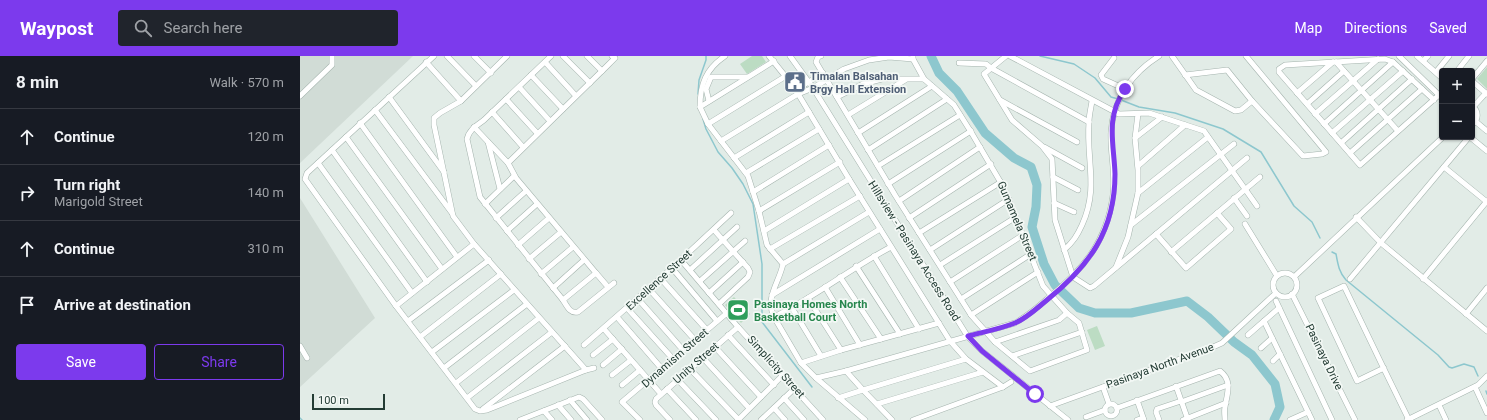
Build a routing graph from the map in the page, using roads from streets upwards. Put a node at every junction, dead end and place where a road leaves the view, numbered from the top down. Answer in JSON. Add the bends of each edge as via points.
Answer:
{"nodes":[{"id":1,"x":332,"y":56,"type":"edge"},
{"id":2,"x":434,"y":56,"type":"edge"},
{"id":3,"x":447,"y":56,"type":"edge"},
{"id":4,"x":474,"y":56,"type":"edge"},
{"id":5,"x":551,"y":56,"type":"edge"},
{"id":6,"x":563,"y":56,"type":"edge"},
{"id":7,"x":587,"y":56,"type":"edge"},
{"id":8,"x":725,"y":56,"type":"edge"},
{"id":9,"x":769,"y":56,"type":"edge"},
{"id":10,"x":790,"y":56,"type":"edge"},
{"id":11,"x":812,"y":56,"type":"edge"},
{"id":12,"x":821,"y":56,"type":"edge"},
{"id":13,"x":1006,"y":56,"type":"edge"},
{"id":14,"x":1010,"y":56,"type":"edge"},
{"id":15,"x":1159,"y":56,"type":"edge"},
{"id":16,"x":1172,"y":56,"type":"edge"},
{"id":17,"x":1246,"y":56,"type":"edge"},
{"id":18,"x":1399,"y":56,"type":"edge"},
{"id":19,"x":1417,"y":56,"type":"edge"},
{"id":20,"x":1428,"y":56,"type":"edge"},
{"id":21,"x":1449,"y":56,"type":"edge"},
{"id":22,"x":1470,"y":56,"type":"edge"},
{"id":23,"x":504,"y":57,"type":"edge"},
{"id":24,"x":615,"y":57,"type":"edge"},
{"id":25,"x":913,"y":58,"type":"edge"},
{"id":26,"x":1114,"y":58,"type":"dead end"},
{"id":27,"x":1378,"y":59,"type":"junction"},
{"id":28,"x":774,"y":61,"type":"junction"},
{"id":29,"x":1423,"y":61,"type":"junction"},
{"id":30,"x":1487,"y":61,"type":"edge"},
{"id":31,"x":426,"y":62,"type":"junction"},
{"id":32,"x":545,"y":62,"type":"junction"},
{"id":33,"x":816,"y":62,"type":"junction"},
{"id":34,"x":1335,"y":62,"type":"junction"},
{"id":35,"x":1393,"y":62,"type":"junction"},
{"id":36,"x":959,"y":63,"type":"dead end"},
{"id":37,"x":991,"y":68,"type":"junction"},
{"id":38,"x":1460,"y":68,"type":"edge"},
{"id":39,"x":602,"y":71,"type":"junction"},
{"id":40,"x":1344,"y":71,"type":"junction"},
{"id":41,"x":1403,"y":71,"type":"junction"},
{"id":42,"x":1436,"y":72,"type":"junction"},
{"id":43,"x":490,"y":73,"type":"junction"},
{"id":44,"x":823,"y":73,"type":"junction"},
{"id":45,"x":531,"y":75,"type":"junction"},
{"id":46,"x":1185,"y":75,"type":"junction"},
{"id":47,"x":1439,"y":75,"type":"edge"},
{"id":48,"x":786,"y":76,"type":"junction"},
{"id":49,"x":1475,"y":76,"type":"edge"},
{"id":50,"x":748,"y":77,"type":"junction"},
{"id":51,"x":827,"y":79,"type":"junction"},
{"id":52,"x":906,"y":79,"type":"junction"},
{"id":53,"x":924,"y":79,"type":"junction"},
{"id":54,"x":1412,"y":80,"type":"junction"},
{"id":55,"x":1353,"y":81,"type":"junction"},
{"id":56,"x":810,"y":82,"type":"junction"},
{"id":57,"x":590,"y":83,"type":"junction"},
{"id":58,"x":1475,"y":83,"type":"edge"},
{"id":59,"x":476,"y":86,"type":"junction"},
{"id":60,"x":932,"y":86,"type":"junction"},
{"id":61,"x":519,"y":87,"type":"junction"},
{"id":62,"x":813,"y":88,"type":"junction"},
{"id":63,"x":1422,"y":89,"type":"junction"},
{"id":64,"x":1124,"y":90,"type":"junction"},
{"id":65,"x":1361,"y":91,"type":"junction"},
{"id":66,"x":797,"y":92,"type":"junction"},
{"id":67,"x":1297,"y":93,"type":"junction"},
{"id":68,"x":1486,"y":93,"type":"edge"},
{"id":69,"x":1439,"y":94,"type":"edge"},
{"id":70,"x":300,"y":96,"type":"edge"},
{"id":71,"x":576,"y":96,"type":"junction"},
{"id":72,"x":389,"y":97,"type":"junction"},
{"id":73,"x":838,"y":97,"type":"junction"},
{"id":74,"x":1439,"y":97,"type":"edge"},
{"id":75,"x":506,"y":99,"type":"junction"},
{"id":76,"x":947,"y":99,"type":"junction"},
{"id":77,"x":999,"y":100,"type":"junction"},
{"id":78,"x":1370,"y":100,"type":"junction"},
{"id":79,"x":1434,"y":100,"type":"junction"},
{"id":80,"x":461,"y":101,"type":"junction"},
{"id":81,"x":709,"y":101,"type":"junction"},
{"id":82,"x":1092,"y":101,"type":"junction"},
{"id":83,"x":1252,"y":101,"type":"junction"},
{"id":84,"x":1306,"y":104,"type":"junction"},
{"id":85,"x":1475,"y":104,"type":"edge"},
{"id":86,"x":700,"y":107,"type":"junction"},
{"id":87,"x":563,"y":109,"type":"junction"},
{"id":88,"x":1378,"y":109,"type":"junction"},
{"id":89,"x":375,"y":110,"type":"junction"},
{"id":90,"x":1475,"y":110,"type":"edge"},
{"id":91,"x":1114,"y":111,"type":"junction"},
{"id":92,"x":492,"y":112,"type":"junction"},
{"id":93,"x":809,"y":112,"type":"junction"},
{"id":94,"x":1138,"y":114,"type":"junction"},
{"id":95,"x":1315,"y":114,"type":"junction"},
{"id":96,"x":960,"y":115,"type":"junction"},
{"id":97,"x":848,"y":116,"type":"junction"},
{"id":98,"x":1162,"y":117,"type":"junction"},
{"id":99,"x":1388,"y":120,"type":"junction"},
{"id":100,"x":1475,"y":120,"type":"edge"},
{"id":101,"x":550,"y":121,"type":"junction"},
{"id":102,"x":1089,"y":122,"type":"junction"},
{"id":103,"x":360,"y":123,"type":"junction"},
{"id":104,"x":708,"y":124,"type":"junction"},
{"id":105,"x":1324,"y":124,"type":"junction"},
{"id":106,"x":1475,"y":124,"type":"edge"},
{"id":107,"x":1186,"y":125,"type":"junction"},
{"id":108,"x":474,"y":127,"type":"junction"},
{"id":109,"x":819,"y":129,"type":"junction"},
{"id":110,"x":971,"y":131,"type":"junction"},
{"id":111,"x":1398,"y":131,"type":"junction"},
{"id":112,"x":1487,"y":132,"type":"edge"},
{"id":113,"x":858,"y":133,"type":"junction"},
{"id":114,"x":1332,"y":133,"type":"junction"},
{"id":115,"x":537,"y":134,"type":"junction"},
{"id":116,"x":346,"y":137,"type":"junction"},
{"id":117,"x":1208,"y":137,"type":"junction"},
{"id":118,"x":1135,"y":138,"type":"junction"},
{"id":119,"x":1440,"y":140,"type":"edge"},
{"id":120,"x":1466,"y":140,"type":"edge"},
{"id":121,"x":1473,"y":140,"type":"edge"},
{"id":122,"x":721,"y":141,"type":"junction"},
{"id":123,"x":488,"y":142,"type":"junction"},
{"id":124,"x":1077,"y":142,"type":"dead end"},
{"id":125,"x":1341,"y":143,"type":"junction"},
{"id":126,"x":1234,"y":144,"type":"dead end"},
{"id":127,"x":829,"y":145,"type":"junction"},
{"id":128,"x":1042,"y":146,"type":"junction"},
{"id":129,"x":523,"y":147,"type":"junction"},
{"id":130,"x":980,"y":147,"type":"junction"},
{"id":131,"x":332,"y":150,"type":"junction"},
{"id":132,"x":868,"y":150,"type":"junction"},
{"id":133,"x":1487,"y":150,"type":"edge"},
{"id":134,"x":1350,"y":153,"type":"junction"},
{"id":135,"x":1220,"y":154,"type":"junction"},
{"id":136,"x":734,"y":158,"type":"junction"},
{"id":137,"x":1247,"y":158,"type":"dead end"},
{"id":138,"x":508,"y":162,"type":"junction"},
{"id":139,"x":840,"y":162,"type":"junction"},
{"id":140,"x":318,"y":163,"type":"junction"},
{"id":141,"x":990,"y":164,"type":"junction"},
{"id":142,"x":878,"y":166,"type":"junction"},
{"id":143,"x":1138,"y":166,"type":"junction"},
{"id":144,"x":1444,"y":167,"type":"junction"},
{"id":145,"x":1082,"y":168,"type":"dead end"},
{"id":146,"x":1232,"y":171,"type":"junction"},
{"id":147,"x":746,"y":173,"type":"junction"},
{"id":148,"x":445,"y":174,"type":"junction"},
{"id":149,"x":514,"y":176,"type":"junction"},
{"id":150,"x":1260,"y":177,"type":"dead end"},
{"id":151,"x":1053,"y":178,"type":"junction"},
{"id":152,"x":849,"y":179,"type":"junction"},
{"id":153,"x":1001,"y":182,"type":"junction"},
{"id":154,"x":888,"y":184,"type":"junction"},
{"id":155,"x":500,"y":190,"type":"junction"},
{"id":156,"x":1078,"y":190,"type":"dead end"},
{"id":157,"x":1245,"y":190,"type":"junction"},
{"id":158,"x":526,"y":191,"type":"junction"},
{"id":159,"x":753,"y":192,"type":"junction"},
{"id":160,"x":1138,"y":193,"type":"junction"},
{"id":161,"x":860,"y":196,"type":"junction"},
{"id":162,"x":1234,"y":198,"type":"junction"},
{"id":163,"x":1009,"y":199,"type":"junction"},
{"id":164,"x":899,"y":201,"type":"junction"},
{"id":165,"x":1487,"y":202,"type":"edge"},
{"id":166,"x":1054,"y":203,"type":"junction"},
{"id":167,"x":485,"y":204,"type":"junction"},
{"id":168,"x":537,"y":204,"type":"junction"},
{"id":169,"x":1257,"y":206,"type":"dead end"},
{"id":170,"x":759,"y":211,"type":"junction"},
{"id":171,"x":870,"y":212,"type":"junction"},
{"id":172,"x":1074,"y":212,"type":"dead end"},
{"id":173,"x":1217,"y":213,"type":"junction"},
{"id":174,"x":731,"y":214,"type":"dead end"},
{"id":175,"x":454,"y":216,"type":"junction"},
{"id":176,"x":1246,"y":216,"type":"dead end"},
{"id":177,"x":1016,"y":217,"type":"junction"},
{"id":178,"x":1356,"y":217,"type":"junction"},
{"id":179,"x":496,"y":218,"type":"junction"},
{"id":180,"x":549,"y":218,"type":"junction"},
{"id":181,"x":909,"y":218,"type":"junction"},
{"id":182,"x":1245,"y":224,"type":"dead end"},
{"id":183,"x":1131,"y":226,"type":"junction"},
{"id":184,"x":737,"y":227,"type":"dead end"},
{"id":185,"x":880,"y":229,"type":"junction"},
{"id":186,"x":714,"y":230,"type":"junction"},
{"id":187,"x":507,"y":231,"type":"junction"},
{"id":188,"x":764,"y":231,"type":"junction"},
{"id":189,"x":561,"y":232,"type":"junction"},
{"id":190,"x":919,"y":233,"type":"junction"},
{"id":191,"x":1156,"y":234,"type":"junction"},
{"id":192,"x":1023,"y":235,"type":"junction"},
{"id":193,"x":723,"y":240,"type":"junction"},
{"id":194,"x":745,"y":241,"type":"dead end"},
{"id":195,"x":1380,"y":243,"type":"junction"},
{"id":196,"x":474,"y":244,"type":"junction"},
{"id":197,"x":518,"y":245,"type":"junction"},
{"id":198,"x":573,"y":247,"type":"junction"},
{"id":199,"x":891,"y":247,"type":"junction"},
{"id":200,"x":770,"y":249,"type":"junction"},
{"id":201,"x":930,"y":250,"type":"junction"},
{"id":202,"x":1064,"y":250,"type":"junction"},
{"id":203,"x":733,"y":252,"type":"junction"},
{"id":204,"x":1171,"y":252,"type":"junction"},
{"id":205,"x":1031,"y":254,"type":"junction"},
{"id":206,"x":874,"y":256,"type":"junction"},
{"id":207,"x":457,"y":257,"type":"junction"},
{"id":208,"x":529,"y":259,"type":"junction"},
{"id":209,"x":489,"y":260,"type":"junction"},
{"id":210,"x":584,"y":260,"type":"junction"},
{"id":211,"x":681,"y":260,"type":"junction"},
{"id":212,"x":743,"y":262,"type":"junction"},
{"id":213,"x":783,"y":264,"type":"junction"},
{"id":214,"x":940,"y":265,"type":"junction"},
{"id":215,"x":856,"y":266,"type":"junction"},
{"id":216,"x":672,"y":268,"type":"junction"},
{"id":217,"x":1115,"y":268,"type":"junction"},
{"id":218,"x":442,"y":269,"type":"junction"},
{"id":219,"x":690,"y":270,"type":"junction"},
{"id":220,"x":1038,"y":272,"type":"junction"},
{"id":221,"x":596,"y":273,"type":"junction"},
{"id":222,"x":501,"y":274,"type":"junction"},
{"id":223,"x":541,"y":274,"type":"junction"},
{"id":224,"x":1277,"y":276,"type":"junction"},
{"id":225,"x":840,"y":277,"type":"junction"},
{"id":226,"x":1073,"y":277,"type":"junction"},
{"id":227,"x":1294,"y":277,"type":"junction"},
{"id":228,"x":661,"y":278,"type":"junction"},
{"id":229,"x":1350,"y":279,"type":"dead end"},
{"id":230,"x":1424,"y":279,"type":"junction"},
{"id":231,"x":700,"y":281,"type":"junction"},
{"id":232,"x":427,"y":282,"type":"junction"},
{"id":233,"x":950,"y":282,"type":"junction"},
{"id":234,"x":614,"y":283,"type":"dead end"},
{"id":235,"x":608,"y":287,"type":"junction"},
{"id":236,"x":825,"y":287,"type":"junction"},
{"id":237,"x":553,"y":288,"type":"junction"},
{"id":238,"x":1487,"y":288,"type":"edge"},
{"id":239,"x":649,"y":289,"type":"junction"},
{"id":240,"x":514,"y":290,"type":"junction"},
{"id":241,"x":709,"y":292,"type":"junction"},
{"id":242,"x":412,"y":293,"type":"junction"},
{"id":243,"x":1276,"y":293,"type":"junction"},
{"id":244,"x":772,"y":294,"type":"junction"},
{"id":245,"x":1054,"y":294,"type":"junction"},
{"id":246,"x":1292,"y":294,"type":"junction"},
{"id":247,"x":808,"y":298,"type":"junction"},
{"id":248,"x":638,"y":299,"type":"junction"},
{"id":249,"x":961,"y":299,"type":"junction"},
{"id":250,"x":563,"y":300,"type":"junction"},
{"id":251,"x":1276,"y":302,"type":"dead end"},
{"id":252,"x":527,"y":304,"type":"junction"},
{"id":253,"x":719,"y":304,"type":"junction"},
{"id":254,"x":396,"y":306,"type":"junction"},
{"id":255,"x":627,"y":308,"type":"junction"},
{"id":256,"x":792,"y":308,"type":"junction"},
{"id":257,"x":1279,"y":308,"type":"junction"},
{"id":258,"x":727,"y":313,"type":"junction"},
{"id":259,"x":1067,"y":313,"type":"junction"},
{"id":260,"x":1466,"y":314,"type":"junction"},
{"id":261,"x":971,"y":315,"type":"junction"},
{"id":262,"x":617,"y":317,"type":"junction"},
{"id":263,"x":774,"y":317,"type":"junction"},
{"id":264,"x":539,"y":318,"type":"junction"},
{"id":265,"x":408,"y":321,"type":"junction"},
{"id":266,"x":717,"y":321,"type":"junction"},
{"id":267,"x":1264,"y":321,"type":"junction"},
{"id":268,"x":939,"y":323,"type":"junction"},
{"id":269,"x":738,"y":327,"type":"junction"},
{"id":270,"x":604,"y":329,"type":"junction"},
{"id":271,"x":919,"y":329,"type":"junction"},
{"id":272,"x":707,"y":330,"type":"junction"},
{"id":273,"x":1487,"y":331,"type":"edge"},
{"id":274,"x":552,"y":332,"type":"junction"},
{"id":275,"x":984,"y":332,"type":"junction"},
{"id":276,"x":1082,"y":332,"type":"junction"},
{"id":277,"x":900,"y":334,"type":"junction"},
{"id":278,"x":728,"y":335,"type":"junction"},
{"id":279,"x":1248,"y":335,"type":"dead end"},
{"id":280,"x":420,"y":336,"type":"junction"},
{"id":281,"x":968,"y":336,"type":"junction"},
{"id":282,"x":1272,"y":338,"type":"junction"},
{"id":283,"x":613,"y":339,"type":"junction"},
{"id":284,"x":881,"y":339,"type":"junction"},
{"id":285,"x":695,"y":340,"type":"junction"},
{"id":286,"x":950,"y":341,"type":"junction"},
{"id":287,"x":995,"y":342,"type":"junction"},
{"id":288,"x":584,"y":345,"type":"dead end"},
{"id":289,"x":860,"y":345,"type":"junction"},
{"id":290,"x":300,"y":346,"type":"edge"},
{"id":291,"x":564,"y":346,"type":"junction"},
{"id":292,"x":715,"y":347,"type":"junction"},
{"id":293,"x":1261,"y":348,"type":"dead end"},
{"id":294,"x":622,"y":349,"type":"junction"},
{"id":295,"x":683,"y":350,"type":"junction"},
{"id":296,"x":842,"y":350,"type":"junction"},
{"id":297,"x":432,"y":352,"type":"junction"},
{"id":298,"x":1280,"y":354,"type":"junction"},
{"id":299,"x":593,"y":355,"type":"dead end"},
{"id":300,"x":821,"y":356,"type":"junction"},
{"id":301,"x":1012,"y":356,"type":"junction"},
{"id":302,"x":307,"y":358,"type":"dead end"},
{"id":303,"x":703,"y":358,"type":"junction"},
{"id":304,"x":673,"y":359,"type":"junction"},
{"id":305,"x":966,"y":359,"type":"junction"},
{"id":306,"x":631,"y":360,"type":"junction"},
{"id":307,"x":1273,"y":361,"type":"dead end"},
{"id":308,"x":802,"y":363,"type":"junction"},
{"id":309,"x":603,"y":366,"type":"dead end"},
{"id":310,"x":444,"y":368,"type":"junction"},
{"id":311,"x":594,"y":368,"type":"dead end"},
{"id":312,"x":690,"y":368,"type":"junction"},
{"id":313,"x":1384,"y":368,"type":"junction"},
{"id":314,"x":662,"y":369,"type":"junction"},
{"id":315,"x":586,"y":370,"type":"junction"},
{"id":316,"x":640,"y":370,"type":"junction"},
{"id":317,"x":846,"y":371,"type":"junction"},
{"id":318,"x":983,"y":372,"type":"junction"},
{"id":319,"x":612,"y":375,"type":"dead end"},
{"id":320,"x":783,"y":376,"type":"junction"},
{"id":321,"x":1487,"y":376,"type":"edge"},
{"id":322,"x":816,"y":378,"type":"junction"},
{"id":323,"x":677,"y":379,"type":"junction"},
{"id":324,"x":649,"y":380,"type":"junction"},
{"id":325,"x":1011,"y":382,"type":"dead end"},
{"id":326,"x":456,"y":383,"type":"junction"},
{"id":327,"x":622,"y":385,"type":"dead end"},
{"id":328,"x":774,"y":385,"type":"junction"},
{"id":329,"x":1228,"y":385,"type":"junction"},
{"id":330,"x":1176,"y":386,"type":"junction"},
{"id":331,"x":1003,"y":387,"type":"junction"},
{"id":332,"x":1103,"y":387,"type":"junction"},
{"id":333,"x":1475,"y":387,"type":"junction"},
{"id":334,"x":795,"y":388,"type":"junction"},
{"id":335,"x":667,"y":389,"type":"junction"},
{"id":336,"x":863,"y":390,"type":"junction"},
{"id":337,"x":661,"y":394,"type":"junction"},
{"id":338,"x":761,"y":397,"type":"junction"},
{"id":339,"x":467,"y":398,"type":"junction"},
{"id":340,"x":784,"y":398,"type":"junction"},
{"id":341,"x":838,"y":398,"type":"junction"},
{"id":342,"x":570,"y":400,"type":"junction"},
{"id":343,"x":1137,"y":400,"type":"junction"},
{"id":344,"x":1181,"y":402,"type":"junction"},
{"id":345,"x":1226,"y":403,"type":"junction"},
{"id":346,"x":877,"y":404,"type":"junction"},
{"id":347,"x":1109,"y":404,"type":"junction"},
{"id":348,"x":558,"y":405,"type":"junction"},
{"id":349,"x":1438,"y":405,"type":"junction"},
{"id":350,"x":1050,"y":406,"type":"junction"},
{"id":351,"x":749,"y":408,"type":"junction"},
{"id":352,"x":774,"y":408,"type":"junction"},
{"id":353,"x":1117,"y":408,"type":"junction"},
{"id":354,"x":1105,"y":410,"type":"junction"},
{"id":355,"x":480,"y":411,"type":"junction"},
{"id":356,"x":544,"y":411,"type":"junction"},
{"id":357,"x":1308,"y":412,"type":"junction"},
{"id":358,"x":1487,"y":413,"type":"edge"},
{"id":359,"x":1086,"y":417,"type":"dead end"},
{"id":360,"x":1113,"y":418,"type":"edge"},
{"id":361,"x":763,"y":419,"type":"edge"},
{"id":362,"x":1144,"y":419,"type":"edge"},
{"id":363,"x":523,"y":420,"type":"edge"},
{"id":364,"x":552,"y":420,"type":"edge"},
{"id":365,"x":571,"y":420,"type":"edge"},
{"id":366,"x":587,"y":420,"type":"edge"},
{"id":367,"x":602,"y":420,"type":"edge"},
{"id":368,"x":640,"y":420,"type":"edge"},
{"id":369,"x":670,"y":420,"type":"edge"},
{"id":370,"x":696,"y":420,"type":"edge"},
{"id":371,"x":716,"y":420,"type":"edge"},
{"id":372,"x":738,"y":420,"type":"edge"},
{"id":373,"x":785,"y":420,"type":"edge"},
{"id":374,"x":804,"y":420,"type":"edge"},
{"id":375,"x":823,"y":420,"type":"edge"},
{"id":376,"x":865,"y":420,"type":"edge"},
{"id":377,"x":892,"y":420,"type":"edge"},
{"id":378,"x":912,"y":420,"type":"edge"},
{"id":379,"x":1068,"y":420,"type":"edge"},
{"id":380,"x":1137,"y":420,"type":"edge"},
{"id":381,"x":1159,"y":420,"type":"edge"},
{"id":382,"x":1186,"y":420,"type":"edge"},
{"id":383,"x":1225,"y":420,"type":"edge"},
{"id":384,"x":1290,"y":420,"type":"edge"},
{"id":385,"x":1312,"y":420,"type":"edge"},
{"id":386,"x":1332,"y":420,"type":"edge"},
{"id":387,"x":1355,"y":420,"type":"edge"},
{"id":388,"x":1408,"y":420,"type":"edge"},
{"id":389,"x":1446,"y":420,"type":"edge"}],
"edges":[{"from":1,"to":70,"type":"street","via":[[332,65]]},
{"from":2,"to":31,"type":"street"},
{"from":3,"to":59,"type":"street"},
{"from":4,"to":43,"type":"street"},
{"from":5,"to":32,"type":"street"},
{"from":6,"to":57,"type":"street"},
{"from":7,"to":39,"type":"street"},
{"from":8,"to":86,"type":"street","via":[[712,66],[703,83]]},
{"from":9,"to":28,"type":"street"},
{"from":10,"to":56,"type":"street","name":"Hillsview - Pasinaya Access Road"},
{"from":11,"to":33,"type":"street"},
{"from":12,"to":33,"type":"street"},
{"from":13,"to":37,"type":"street"},
{"from":14,"to":82,"type":"street"},
{"from":15,"to":64,"type":"street","via":[[1146,64]]},
{"from":16,"to":46,"type":"street"},
{"from":17,"to":83,"type":"street","via":[[1326,152],[1303,156]]},
{"from":18,"to":69,"type":"street"},
{"from":19,"to":29,"type":"street"},
{"from":20,"to":29,"type":"street"},
{"from":21,"to":42,"type":"street"},
{"from":22,"to":38,"type":"street"},
{"from":23,"to":43,"type":"street"},
{"from":24,"to":39,"type":"street"},
{"from":25,"to":51,"type":"street","via":[[869,60],[844,69]]},
{"from":25,"to":53,"type":"street","name":"Gumamela Street"},
{"from":26,"to":64,"type":"street","via":[[1101,75],[1103,79]]},
{"from":27,"to":34,"type":"street"},
{"from":27,"to":35,"type":"street"},
{"from":27,"to":55,"type":"street"},
{"from":28,"to":48,"type":"street"},
{"from":28,"to":50,"type":"street"},
{"from":29,"to":42,"type":"street"},
{"from":30,"to":49,"type":"street"},
{"from":31,"to":72,"type":"street"},
{"from":31,"to":80,"type":"street"},
{"from":32,"to":45,"type":"street"},
{"from":32,"to":71,"type":"street"},
{"from":33,"to":44,"type":"street"},
{"from":34,"to":40,"type":"street"},
{"from":34,"to":67,"type":"street"},
{"from":34,"to":67,"type":"street","via":[[1281,67],[1280,72]]},
{"from":35,"to":41,"type":"street"},
{"from":35,"to":65,"type":"street"},
{"from":36,"to":37,"type":"street","via":[[986,64]]},
{"from":37,"to":77,"type":"street","via":[[984,74]]},
{"from":37,"to":102,"type":"street"},
{"from":39,"to":57,"type":"street"},
{"from":40,"to":55,"type":"street"},
{"from":40,"to":84,"type":"street"},
{"from":41,"to":54,"type":"street"},
{"from":41,"to":78,"type":"street"},
{"from":42,"to":47,"type":"street"},
{"from":43,"to":59,"type":"street"},
{"from":44,"to":51,"type":"street"},
{"from":44,"to":56,"type":"street"},
{"from":45,"to":61,"type":"street"},
{"from":45,"to":87,"type":"street"},
{"from":46,"to":83,"type":"street","via":[[1227,70]]},
{"from":46,"to":83,"type":"street","via":[[1196,90],[1235,111],[1241,110]]},
{"from":48,"to":66,"type":"street"},
{"from":48,"to":104,"type":"street"},
{"from":50,"to":81,"type":"street"},
{"from":50,"to":81,"type":"street","via":[[711,77],[706,89]]},
{"from":51,"to":62,"type":"street"},
{"from":51,"to":73,"type":"street"},
{"from":52,"to":53,"type":"street"},
{"from":52,"to":73,"type":"street","via":[[882,79],[863,84]]},
{"from":52,"to":97,"type":"street"},
{"from":53,"to":60,"type":"street","name":"Gumamela Street"},
{"from":54,"to":63,"type":"street"},
{"from":54,"to":88,"type":"street"},
{"from":55,"to":65,"type":"street"},
{"from":55,"to":95,"type":"street"},
{"from":56,"to":62,"type":"street","name":"Hillsview - Pasinaya Access Road"},
{"from":56,"to":66,"type":"street"},
{"from":57,"to":71,"type":"street"},
{"from":58,"to":68,"type":"street"},
{"from":59,"to":80,"type":"street"},
{"from":60,"to":76,"type":"street","name":"Gumamela Street"},
{"from":60,"to":113,"type":"street"},
{"from":61,"to":75,"type":"street"},
{"from":61,"to":101,"type":"street"},
{"from":62,"to":66,"type":"street"},
{"from":62,"to":281,"type":"street","name":"Hillsview - Pasinaya Access Road"},
{"from":63,"to":79,"type":"street"},
{"from":63,"to":99,"type":"street"},
{"from":64,"to":91,"type":"street"},
{"from":65,"to":78,"type":"street"},
{"from":65,"to":105,"type":"street"},
{"from":66,"to":93,"type":"street"},
{"from":66,"to":122,"type":"street"},
{"from":67,"to":84,"type":"street"},
{"from":68,"to":85,"type":"street"},
{"from":71,"to":87,"type":"street"},
{"from":72,"to":89,"type":"street"},
{"from":72,"to":148,"type":"street"},
{"from":73,"to":97,"type":"street"},
{"from":74,"to":79,"type":"street"},
{"from":75,"to":92,"type":"street"},
{"from":75,"to":115,"type":"street"},
{"from":76,"to":96,"type":"street","name":"Gumamela Street"},
{"from":76,"to":132,"type":"street"},
{"from":77,"to":124,"type":"street"},
{"from":77,"to":128,"type":"street","via":[[1012,120]]},
{"from":78,"to":88,"type":"street"},
{"from":78,"to":114,"type":"street"},
{"from":79,"to":111,"type":"street"},
{"from":80,"to":148,"type":"street","via":[[434,118]]},
{"from":81,"to":86,"type":"street"},
{"from":82,"to":91,"type":"street"},
{"from":82,"to":102,"type":"street"},
{"from":84,"to":95,"type":"street"},
{"from":86,"to":104,"type":"street"},
{"from":87,"to":101,"type":"street"},
{"from":88,"to":99,"type":"street"},
{"from":88,"to":125,"type":"street"},
{"from":89,"to":103,"type":"street"},
{"from":89,"to":175,"type":"street"},
{"from":90,"to":100,"type":"street"},
{"from":91,"to":94,"type":"street","via":[[1119,114]]},
{"from":91,"to":226,"type":"street","via":[[1111,132],[1115,174],[1109,217],[1091,256]]},
{"from":92,"to":108,"type":"street"},
{"from":92,"to":129,"type":"street"},
{"from":93,"to":109,"type":"street"},
{"from":93,"to":136,"type":"street"},
{"from":94,"to":98,"type":"street","via":[[1149,113]]},
{"from":94,"to":118,"type":"street"},
{"from":95,"to":105,"type":"street"},
{"from":96,"to":110,"type":"street","name":"Gumamela Street"},
{"from":96,"to":142,"type":"street"},
{"from":97,"to":113,"type":"street"},
{"from":98,"to":107,"type":"street"},
{"from":98,"to":118,"type":"street"},
{"from":99,"to":111,"type":"street"},
{"from":99,"to":134,"type":"street"},
{"from":101,"to":115,"type":"street"},
{"from":102,"to":202,"type":"street","via":[[1091,200],[1075,240]]},
{"from":103,"to":116,"type":"street"},
{"from":103,"to":207,"type":"street"},
{"from":104,"to":122,"type":"street"},
{"from":105,"to":114,"type":"street"},
{"from":106,"to":112,"type":"street"},
{"from":107,"to":117,"type":"street","via":[[1204,131]]},
{"from":107,"to":143,"type":"street"},
{"from":108,"to":123,"type":"street"},
{"from":108,"to":167,"type":"street","via":[[468,133],[468,148],[480,198]]},
{"from":109,"to":127,"type":"street"},
{"from":109,"to":147,"type":"street"},
{"from":110,"to":130,"type":"street","name":"Gumamela Street"},
{"from":110,"to":154,"type":"street"},
{"from":111,"to":134,"type":"street","via":[[1360,164]]},
{"from":113,"to":132,"type":"street"},
{"from":114,"to":125,"type":"street"},
{"from":115,"to":129,"type":"street"},
{"from":116,"to":131,"type":"street"},
{"from":116,"to":218,"type":"street"},
{"from":117,"to":135,"type":"street"},
{"from":117,"to":160,"type":"street"},
{"from":118,"to":143,"type":"street"},
{"from":119,"to":178,"type":"street"},
{"from":120,"to":144,"type":"street"},
{"from":121,"to":133,"type":"street"},
{"from":122,"to":136,"type":"street"},
{"from":123,"to":138,"type":"street"},
{"from":123,"to":155,"type":"street"},
{"from":125,"to":134,"type":"street"},
{"from":126,"to":135,"type":"street"},
{"from":127,"to":139,"type":"street"},
{"from":127,"to":159,"type":"street"},
{"from":128,"to":145,"type":"street"},
{"from":128,"to":151,"type":"street","via":[[1052,159]]},
{"from":129,"to":138,"type":"street"},
{"from":130,"to":141,"type":"street","name":"Gumamela Street"},
{"from":130,"to":164,"type":"street"},
{"from":131,"to":140,"type":"street"},
{"from":131,"to":232,"type":"street"},
{"from":132,"to":142,"type":"street"},
{"from":135,"to":146,"type":"street"},
{"from":135,"to":183,"type":"street"},
{"from":136,"to":147,"type":"street"},
{"from":137,"to":146,"type":"street"},
{"from":138,"to":149,"type":"street"},
{"from":139,"to":152,"type":"street"},
{"from":139,"to":170,"type":"street"},
{"from":140,"to":242,"type":"street"},
{"from":140,"to":254,"type":"street","via":[[307,173],[305,179]]},
{"from":141,"to":153,"type":"street","name":"Gumamela Street"},
{"from":141,"to":181,"type":"street"},
{"from":142,"to":154,"type":"street"},
{"from":143,"to":160,"type":"street"},
{"from":144,"to":165,"type":"street"},
{"from":144,"to":195,"type":"street"},
{"from":146,"to":157,"type":"street"},
{"from":146,"to":191,"type":"street"},
{"from":147,"to":159,"type":"street"},
{"from":148,"to":175,"type":"street"},
{"from":149,"to":155,"type":"street"},
{"from":149,"to":158,"type":"street"},
{"from":150,"to":157,"type":"street"},
{"from":151,"to":156,"type":"street"},
{"from":151,"to":166,"type":"street"},
{"from":152,"to":161,"type":"street"},
{"from":152,"to":188,"type":"street"},
{"from":153,"to":163,"type":"street","name":"Gumamela Street"},
{"from":153,"to":190,"type":"street"},
{"from":154,"to":164,"type":"street"},
{"from":155,"to":167,"type":"street"},
{"from":157,"to":162,"type":"street"},
{"from":157,"to":169,"type":"street"},
{"from":158,"to":168,"type":"street"},
{"from":158,"to":179,"type":"street"},
{"from":159,"to":170,"type":"street"},
{"from":160,"to":183,"type":"street"},
{"from":161,"to":171,"type":"street"},
{"from":161,"to":200,"type":"street"},
{"from":162,"to":173,"type":"street"},
{"from":162,"to":176,"type":"street"},
{"from":163,"to":177,"type":"street","name":"Gumamela Street"},
{"from":163,"to":201,"type":"street"},
{"from":164,"to":181,"type":"street"},
{"from":165,"to":230,"type":"street"},
{"from":166,"to":172,"type":"street"},
{"from":166,"to":202,"type":"street","via":[[1055,220]]},
{"from":167,"to":179,"type":"street"},
{"from":168,"to":180,"type":"street"},
{"from":168,"to":187,"type":"street"},
{"from":170,"to":188,"type":"street"},
{"from":171,"to":185,"type":"street"},
{"from":171,"to":213,"type":"street"},
{"from":173,"to":204,"type":"street"},
{"from":173,"to":204,"type":"street","via":[[1231,229],[1186,268]]},
{"from":174,"to":186,"type":"street","name":"Excellence Street"},
{"from":175,"to":196,"type":"street"},
{"from":177,"to":192,"type":"street","name":"Gumamela Street"},
{"from":177,"to":214,"type":"street"},
{"from":178,"to":195,"type":"street"},
{"from":178,"to":227,"type":"street"},
{"from":179,"to":187,"type":"street"},
{"from":180,"to":189,"type":"street"},
{"from":180,"to":197,"type":"street"},
{"from":181,"to":190,"type":"street"},
{"from":182,"to":224,"type":"street"},
{"from":183,"to":217,"type":"street"},
{"from":184,"to":193,"type":"street"},
{"from":185,"to":199,"type":"street"},
{"from":185,"to":244,"type":"street"},
{"from":186,"to":193,"type":"street"},
{"from":186,"to":211,"type":"street","name":"Excellence Street"},
{"from":187,"to":197,"type":"street"},
{"from":188,"to":200,"type":"street"},
{"from":189,"to":198,"type":"street"},
{"from":189,"to":208,"type":"street"},
{"from":190,"to":201,"type":"street"},
{"from":191,"to":204,"type":"street"},
{"from":191,"to":217,"type":"street"},
{"from":192,"to":205,"type":"street","name":"Gumamela Street"},
{"from":192,"to":233,"type":"street"},
{"from":193,"to":203,"type":"street"},
{"from":193,"to":219,"type":"street"},
{"from":194,"to":203,"type":"street"},
{"from":195,"to":229,"type":"street"},
{"from":195,"to":230,"type":"street"},
{"from":196,"to":207,"type":"street"},
{"from":196,"to":209,"type":"street"},
{"from":197,"to":208,"type":"street"},
{"from":198,"to":210,"type":"street"},
{"from":198,"to":223,"type":"street"},
{"from":199,"to":206,"type":"street"},
{"from":199,"to":268,"type":"street"},
{"from":200,"to":213,"type":"street"},
{"from":201,"to":214,"type":"street"},
{"from":202,"to":226,"type":"street"},
{"from":203,"to":212,"type":"street"},
{"from":203,"to":231,"type":"street"},
{"from":205,"to":220,"type":"street","name":"Gumamela Street"},
{"from":205,"to":249,"type":"street"},
{"from":206,"to":215,"type":"street"},
{"from":206,"to":271,"type":"street"},
{"from":207,"to":218,"type":"street"},
{"from":208,"to":223,"type":"street"},
{"from":209,"to":222,"type":"street"},
{"from":209,"to":265,"type":"street"},
{"from":210,"to":221,"type":"street"},
{"from":210,"to":237,"type":"street"},
{"from":211,"to":216,"type":"street","name":"Excellence Street"},
{"from":211,"to":219,"type":"street","name":"Simplicity Street"},
{"from":212,"to":241,"type":"street"},
{"from":212,"to":253,"type":"street","via":[[750,272],[748,277]]},
{"from":213,"to":244,"type":"street"},
{"from":214,"to":233,"type":"street"},
{"from":215,"to":225,"type":"street"},
{"from":215,"to":277,"type":"street"},
{"from":216,"to":228,"type":"street","name":"Excellence Street"},
{"from":216,"to":266,"type":"street"},
{"from":217,"to":226,"type":"street","via":[[1090,288]]},
{"from":218,"to":232,"type":"street"},
{"from":219,"to":231,"type":"street","name":"Simplicity Street"},
{"from":220,"to":245,"type":"street","name":"Gumamela Street","via":[[1043,286]]},
{"from":220,"to":261,"type":"street"},
{"from":221,"to":235,"type":"street"},
{"from":221,"to":250,"type":"street"},
{"from":222,"to":240,"type":"street"},
{"from":222,"to":280,"type":"street"},
{"from":223,"to":237,"type":"street"},
{"from":224,"to":227,"type":"street","via":[[1285,273]]},
{"from":224,"to":243,"type":"street","via":[[1273,284]]},
{"from":225,"to":236,"type":"street"},
{"from":225,"to":284,"type":"street"},
{"from":226,"to":245,"type":"street"},
{"from":227,"to":246,"type":"street","via":[[1297,286]]},
{"from":228,"to":239,"type":"street","name":"Excellence Street"},
{"from":228,"to":272,"type":"street"},
{"from":230,"to":260,"type":"street"},
{"from":231,"to":241,"type":"street","name":"Simplicity Street"},
{"from":232,"to":242,"type":"street"},
{"from":233,"to":249,"type":"street"},
{"from":234,"to":235,"type":"street"},
{"from":235,"to":250,"type":"street","via":[[578,312],[572,312]]},
{"from":236,"to":247,"type":"street"},
{"from":236,"to":289,"type":"street"},
{"from":237,"to":250,"type":"street"},
{"from":238,"to":260,"type":"street"},
{"from":239,"to":248,"type":"street","name":"Excellence Street"},
{"from":239,"to":285,"type":"street"},
{"from":240,"to":252,"type":"street"},
{"from":240,"to":297,"type":"street"},
{"from":241,"to":253,"type":"street","name":"Simplicity Street"},
{"from":242,"to":254,"type":"street"},
{"from":243,"to":246,"type":"street","via":[[1284,297]]},
{"from":243,"to":332,"type":"street","name":"Pasinaya North Avenue","via":[[1222,343]]},
{"from":244,"to":263,"type":"street","via":[[770,300]]},
{"from":245,"to":259,"type":"street","name":"Gumamela Street"},
{"from":245,"to":275,"type":"street","via":[[1025,317]]},
{"from":246,"to":387,"type":"street","name":"Pasinaya Drive"},
{"from":247,"to":256,"type":"street"},
{"from":247,"to":296,"type":"street"},
{"from":248,"to":255,"type":"street","name":"Excellence Street"},
{"from":248,"to":295,"type":"street"},
{"from":249,"to":261,"type":"street"},
{"from":251,"to":257,"type":"street"},
{"from":252,"to":264,"type":"street"},
{"from":252,"to":310,"type":"street"},
{"from":253,"to":258,"type":"street","name":"Simplicity Street"},
{"from":254,"to":265,"type":"street"},
{"from":255,"to":262,"type":"street","name":"Excellence Street"},
{"from":255,"to":304,"type":"street"},
{"from":256,"to":263,"type":"street"},
{"from":256,"to":300,"type":"street"},
{"from":257,"to":267,"type":"street"},
{"from":257,"to":386,"type":"street"},
{"from":258,"to":266,"type":"street","name":"Dynamism Street"},
{"from":258,"to":269,"type":"street","name":"Simplicity Street"},
{"from":259,"to":276,"type":"street","name":"Gumamela Street","via":[[1079,323]]},
{"from":259,"to":287,"type":"street","via":[[1059,320]]},
{"from":260,"to":273,"type":"street"},
{"from":261,"to":275,"type":"street"},
{"from":262,"to":270,"type":"street","name":"Excellence Street"},
{"from":262,"to":314,"type":"street"},
{"from":263,"to":308,"type":"street"},
{"from":264,"to":274,"type":"street"},
{"from":264,"to":326,"type":"street"},
{"from":265,"to":280,"type":"street"},
{"from":266,"to":272,"type":"street","name":"Dynamism Street"},
{"from":267,"to":279,"type":"street"},
{"from":267,"to":282,"type":"street"},
{"from":268,"to":271,"type":"street"},
{"from":268,"to":286,"type":"street"},
{"from":269,"to":278,"type":"street","name":"Unity Street"},
{"from":269,"to":320,"type":"street","name":"Simplicity Street"},
{"from":270,"to":283,"type":"street"},
{"from":270,"to":288,"type":"street","name":"Excellence Street"},
{"from":271,"to":277,"type":"street"},
{"from":272,"to":285,"type":"street","name":"Dynamism Street"},
{"from":274,"to":291,"type":"street"},
{"from":274,"to":339,"type":"street"},
{"from":275,"to":281,"type":"street"},
{"from":275,"to":287,"type":"street"},
{"from":276,"to":301,"type":"street"},
{"from":276,"to":301,"type":"street","name":"Gumamela Street","via":[[1087,350],[1030,371]]},
{"from":277,"to":284,"type":"street"},
{"from":278,"to":292,"type":"street","name":"Unity Street"},
{"from":278,"to":328,"type":"street"},
{"from":280,"to":297,"type":"street"},
{"from":281,"to":286,"type":"street"},
{"from":281,"to":350,"type":"street","name":"Hillsview - Pasinaya Access Road","via":[[982,351]]},
{"from":282,"to":293,"type":"street"},
{"from":282,"to":298,"type":"street"},
{"from":283,"to":294,"type":"street"},
{"from":283,"to":299,"type":"street"},
{"from":284,"to":289,"type":"street"},
{"from":285,"to":295,"type":"street","name":"Dynamism Street"},
{"from":286,"to":305,"type":"street"},
{"from":286,"to":317,"type":"street"},
{"from":287,"to":301,"type":"street"},
{"from":289,"to":296,"type":"street"},
{"from":290,"to":302,"type":"street"},
{"from":291,"to":315,"type":"street"},
{"from":291,"to":355,"type":"street"},
{"from":292,"to":303,"type":"street","name":"Unity Street"},
{"from":292,"to":338,"type":"street"},
{"from":294,"to":306,"type":"street"},
{"from":294,"to":309,"type":"street"},
{"from":295,"to":304,"type":"street","name":"Dynamism Street"},
{"from":296,"to":300,"type":"street"},
{"from":297,"to":310,"type":"street"},
{"from":298,"to":307,"type":"street"},
{"from":298,"to":357,"type":"street"},
{"from":300,"to":308,"type":"street"},
{"from":303,"to":312,"type":"street","name":"Unity Street"},
{"from":303,"to":351,"type":"street"},
{"from":304,"to":314,"type":"street","name":"Dynamism Street"},
{"from":305,"to":318,"type":"street"},
{"from":305,"to":336,"type":"street"},
{"from":306,"to":316,"type":"street"},
{"from":306,"to":319,"type":"street"},
{"from":308,"to":322,"type":"street"},
{"from":310,"to":326,"type":"street"},
{"from":311,"to":315,"type":"street"},
{"from":312,"to":323,"type":"street","name":"Unity Street"},
{"from":312,"to":372,"type":"street"},
{"from":313,"to":313,"type":"street","via":[[1358,381],[1318,298],[1344,286]]},
{"from":313,"to":388,"type":"street"},
{"from":314,"to":324,"type":"street","name":"Dynamism Street"},
{"from":315,"to":355,"type":"street"},
{"from":316,"to":324,"type":"street"},
{"from":316,"to":327,"type":"street"},
{"from":317,"to":322,"type":"street"},
{"from":317,"to":336,"type":"street"},
{"from":318,"to":331,"type":"street"},
{"from":318,"to":346,"type":"street"},
{"from":320,"to":328,"type":"street"},
{"from":320,"to":334,"type":"street","name":"Simplicity Street"},
{"from":321,"to":333,"type":"street"},
{"from":322,"to":341,"type":"street"},
{"from":323,"to":335,"type":"street","name":"Unity Street"},
{"from":323,"to":371,"type":"street"},
{"from":324,"to":337,"type":"street"},
{"from":324,"to":368,"type":"street","name":"Dynamism Street","via":[[622,402]]},
{"from":325,"to":331,"type":"street"},
{"from":326,"to":339,"type":"street"},
{"from":328,"to":338,"type":"street"},
{"from":329,"to":330,"type":"street","via":[[1222,372],[1217,371]]},
{"from":329,"to":344,"type":"street"},
{"from":329,"to":345,"type":"street"},
{"from":330,"to":343,"type":"street"},
{"from":330,"to":344,"type":"street"},
{"from":331,"to":378,"type":"street"},
{"from":332,"to":347,"type":"street"},
{"from":332,"to":350,"type":"street","name":"Pasinaya North Avenue"},
{"from":333,"to":349,"type":"street"},
{"from":333,"to":358,"type":"street"},
{"from":334,"to":340,"type":"street"},
{"from":334,"to":375,"type":"street","name":"Simplicity Street"},
{"from":335,"to":337,"type":"street","name":"Unity Street"},
{"from":335,"to":370,"type":"street"},
{"from":336,"to":341,"type":"street"},
{"from":336,"to":346,"type":"street"},
{"from":337,"to":369,"type":"street","name":"Unity Street","via":[[655,402]]},
{"from":338,"to":351,"type":"street"},
{"from":339,"to":355,"type":"street","via":[[475,409]]},
{"from":340,"to":352,"type":"street"},
{"from":340,"to":374,"type":"street"},
{"from":341,"to":376,"type":"street"},
{"from":342,"to":348,"type":"street"},
{"from":342,"to":366,"type":"street"},
{"from":342,"to":367,"type":"street","via":[[582,398]]},
{"from":343,"to":353,"type":"street"},
{"from":343,"to":362,"type":"street"},
{"from":344,"to":381,"type":"street","via":[[1157,409]]},
{"from":344,"to":382,"type":"street"},
{"from":345,"to":382,"type":"street"},
{"from":345,"to":383,"type":"street"},
{"from":346,"to":377,"type":"street"},
{"from":347,"to":353,"type":"street"},
{"from":347,"to":354,"type":"street"},
{"from":348,"to":356,"type":"street"},
{"from":348,"to":365,"type":"street"},
{"from":349,"to":388,"type":"street"},
{"from":349,"to":389,"type":"street"},
{"from":350,"to":379,"type":"street","name":"Hillsview - Pasinaya Access Road"},
{"from":351,"to":372,"type":"street"},
{"from":352,"to":361,"type":"street"},
{"from":352,"to":373,"type":"street"},
{"from":353,"to":360,"type":"street"},
{"from":354,"to":359,"type":"street"},
{"from":354,"to":360,"type":"street","via":[[1106,414]]},
{"from":356,"to":363,"type":"street"},
{"from":356,"to":364,"type":"street"},
{"from":357,"to":384,"type":"street"},
{"from":357,"to":385,"type":"street"},
{"from":362,"to":380,"type":"street"}]}
